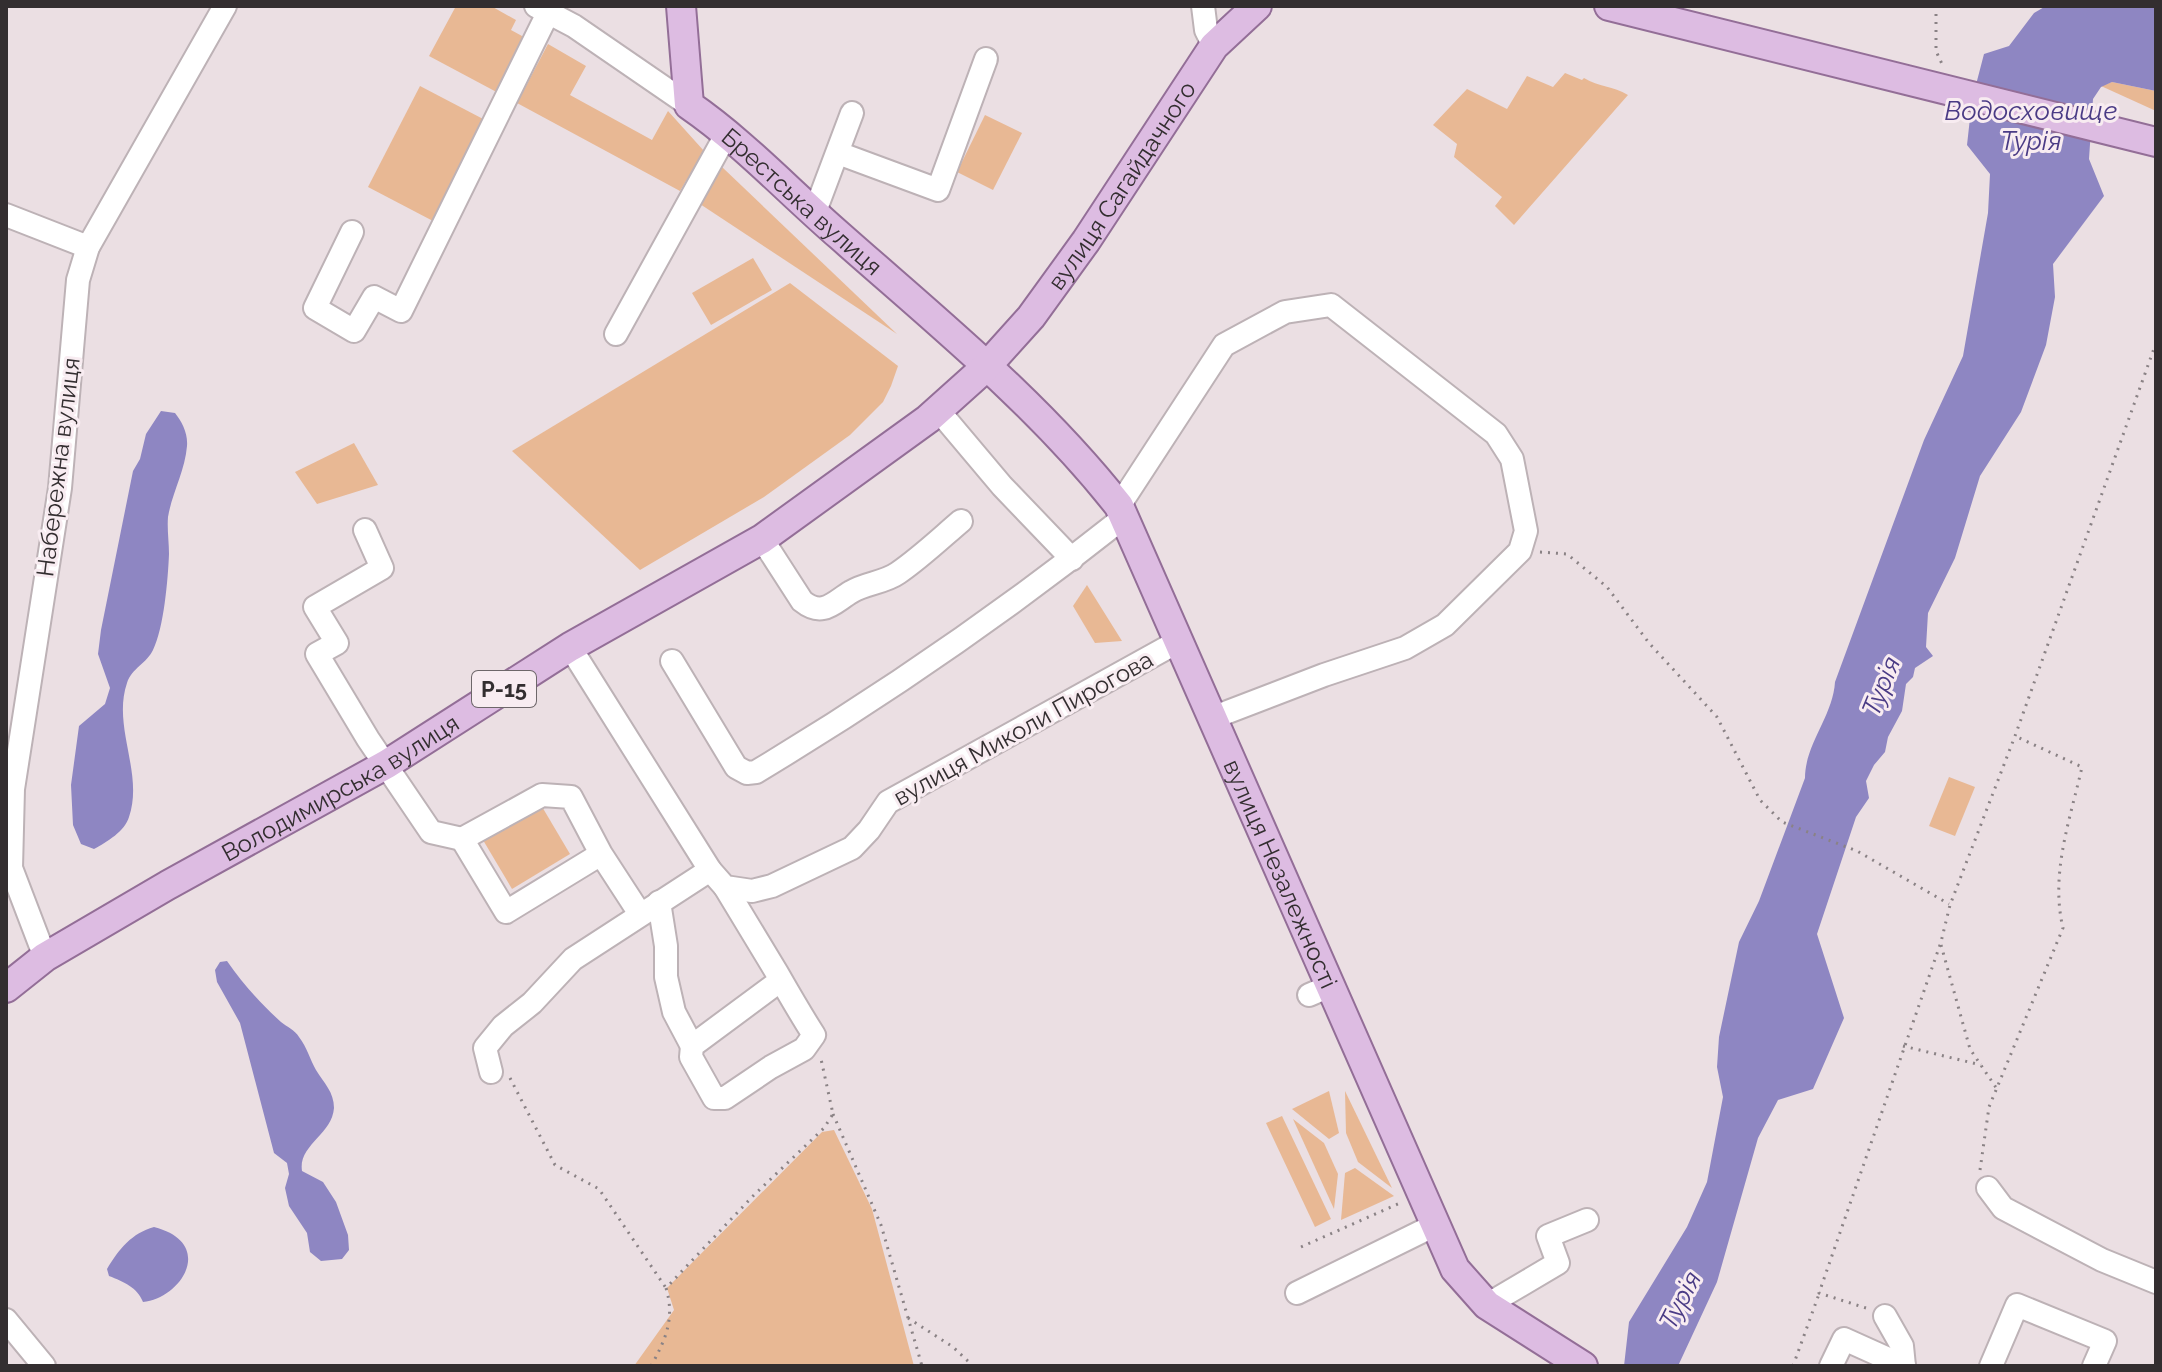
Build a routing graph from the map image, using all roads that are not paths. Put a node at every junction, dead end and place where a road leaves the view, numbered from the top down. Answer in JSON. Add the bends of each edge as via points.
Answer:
{"nodes":[{"id":1,"x":681,"y":6,"type":"edge"},
{"id":2,"x":1203,"y":6,"type":"edge"},
{"id":3,"x":1257,"y":6,"type":"edge"},
{"id":4,"x":1609,"y":6,"type":"edge"},
{"id":5,"x":218,"y":9,"type":"edge"},
{"id":6,"x":542,"y":9,"type":"edge"},
{"id":7,"x":1214,"y":46,"type":"junction"},
{"id":8,"x":986,"y":59,"type":"dead end"},
{"id":9,"x":689,"y":105,"type":"junction"},
{"id":10,"x":852,"y":113,"type":"dead end"},
{"id":11,"x":727,"y":133,"type":"junction"},
{"id":12,"x":2156,"y":142,"type":"edge"},
{"id":13,"x":838,"y":153,"type":"junction"},
{"id":14,"x":814,"y":214,"type":"junction"},
{"id":15,"x":6,"y":215,"type":"edge"},
{"id":16,"x":352,"y":232,"type":"dead end"},
{"id":17,"x":88,"y":247,"type":"junction"},
{"id":18,"x":616,"y":334,"type":"dead end"},
{"id":19,"x":986,"y":367,"type":"junction"},
{"id":20,"x":938,"y":410,"type":"junction"},
{"id":21,"x":1121,"y":512,"type":"junction"},
{"id":22,"x":961,"y":521,"type":"dead end"},
{"id":23,"x":365,"y":530,"type":"dead end"},
{"id":24,"x":762,"y":539,"type":"junction"},
{"id":25,"x":1072,"y":559,"type":"junction"},
{"id":26,"x":1179,"y":641,"type":"junction"},
{"id":27,"x":570,"y":647,"type":"junction"},
{"id":28,"x":672,"y":661,"type":"dead end"},
{"id":29,"x":1212,"y":718,"type":"junction"},
{"id":30,"x":387,"y":764,"type":"junction"},
{"id":31,"x":462,"y":839,"type":"junction"},
{"id":32,"x":601,"y":854,"type":"junction"},
{"id":33,"x":718,"y":878,"type":"junction"},
{"id":34,"x":650,"y":908,"type":"junction"},
{"id":35,"x":45,"y":957,"type":"junction"},
{"id":36,"x":781,"y":980,"type":"junction"},
{"id":37,"x":6,"y":988,"type":"edge"},
{"id":38,"x":692,"y":1046,"type":"junction"},
{"id":39,"x":500,"y":1074,"type":"road end"},
{"id":40,"x":1988,"y":1188,"type":"road end"},
{"id":41,"x":1587,"y":1220,"type":"dead end"},
{"id":42,"x":1435,"y":1225,"type":"junction"},
{"id":43,"x":2156,"y":1282,"type":"edge"},
{"id":44,"x":1297,"y":1293,"type":"dead end"},
{"id":45,"x":1487,"y":1305,"type":"junction"},
{"id":46,"x":1885,"y":1316,"type":"road end"},
{"id":47,"x":6,"y":1320,"type":"edge"},
{"id":48,"x":44,"y":1366,"type":"edge"},
{"id":49,"x":1583,"y":1366,"type":"edge"},
{"id":50,"x":1831,"y":1366,"type":"edge"},
{"id":51,"x":1904,"y":1366,"type":"edge"},
{"id":52,"x":1991,"y":1366,"type":"edge"},
{"id":53,"x":2094,"y":1366,"type":"edge"}],
"edges":[{"from":1,"to":9,"type":"main road"},
{"from":2,"to":7,"type":"street"},
{"from":3,"to":7,"type":"main road","name":"вулиця Сагайдачного"},
{"from":4,"to":12,"type":"main road"},
{"from":5,"to":17,"type":"street","name":"Набережна вулиця"},
{"from":6,"to":9,"type":"street"},
{"from":6,"to":16,"type":"street","via":[[401,311],[374,297],[354,331],[315,308]]},
{"from":7,"to":19,"type":"main road","name":"вулиця Сагайдачного","via":[[1086,241],[1031,317]]},
{"from":8,"to":13,"type":"street","via":[[938,190]]},
{"from":9,"to":11,"type":"main road","name":"Брестська вулиця"},
{"from":10,"to":13,"type":"street"},
{"from":11,"to":14,"type":"main road","name":"Брестська вулиця"},
{"from":11,"to":18,"type":"street"},
{"from":13,"to":14,"type":"street"},
{"from":14,"to":19,"type":"main road","name":"Брестська вулиця"},
{"from":15,"to":17,"type":"street"},
{"from":17,"to":35,"type":"street","name":"Набережна вулиця","via":[[78,280],[60,488],[13,789],[11,868]]},
{"from":19,"to":20,"type":"main road","name":"Володимирська вулиця","number":"Р-15"},
{"from":19,"to":21,"type":"main road","name":"вулиця Незалежності","via":[[1091,470]]},
{"from":20,"to":24,"type":"main road","name":"Володимирська вулиця","number":"Р-15"},
{"from":20,"to":25,"type":"street"},
{"from":21,"to":25,"type":"street"},
{"from":21,"to":26,"type":"main road","name":"вулиця Незалежності"},
{"from":21,"to":29,"type":"street","via":[[1224,345],[1285,312],[1331,305],[1496,434],[1512,459],[1526,531],[1520,551],[1445,625],[1405,648]]},
{"from":22,"to":24,"type":"street","via":[[896,575],[853,590],[834,606],[819,608],[802,601]]},
{"from":23,"to":30,"type":"street","via":[[382,568],[315,607],[337,643],[317,654]]},
{"from":24,"to":27,"type":"main road","name":"Володимирська вулиця","number":"Р-15"},
{"from":25,"to":28,"type":"street","via":[[919,670],[756,772],[736,767]]},
{"from":26,"to":29,"type":"main road","name":"вулиця Незалежності"},
{"from":26,"to":33,"type":"street","name":"вулиця Миколи Пирогова","via":[[888,802],[852,848],[752,891]]},
{"from":27,"to":30,"type":"main road","name":"Володимирська вулиця","number":"Р-15"},
{"from":27,"to":33,"type":"street"},
{"from":29,"to":42,"type":"main road","name":"вулиця Незалежності","via":[[1320,990]]},
{"from":30,"to":31,"type":"street","via":[[431,832]]},
{"from":30,"to":35,"type":"main road","name":"Володимирська вулиця","number":"Р-15"},
{"from":31,"to":32,"type":"street","via":[[542,795],[571,797]]},
{"from":31,"to":32,"type":"street","via":[[506,912]]},
{"from":32,"to":34,"type":"street"},
{"from":33,"to":34,"type":"street"},
{"from":33,"to":36,"type":"street"},
{"from":34,"to":38,"type":"street","via":[[666,946],[674,1012]]},
{"from":34,"to":39,"type":"street","via":[[573,959],[491,1038],[485,1048]]},
{"from":35,"to":37,"type":"main road","name":"Володимирська вулиця","number":"Р-15"},
{"from":36,"to":38,"type":"street"},
{"from":36,"to":38,"type":"street","via":[[814,1035],[804,1049],[725,1098],[714,1098],[691,1057]]},
{"from":40,"to":43,"type":"street","via":[[2003,1208]]},
{"from":41,"to":45,"type":"street","via":[[1548,1236],[1558,1263]]},
{"from":42,"to":44,"type":"street"},
{"from":42,"to":45,"type":"main road","name":"вулиця Незалежності","via":[[1455,1269]]},
{"from":45,"to":49,"type":"main road","name":"вулиця Незалежності"},
{"from":46,"to":51,"type":"street","via":[[1902,1346]]},
{"from":47,"to":48,"type":"street"},
{"from":50,"to":51,"type":"street","via":[[1844,1339]]},
{"from":52,"to":53,"type":"street","via":[[2017,1305],[2105,1341]]}]}
